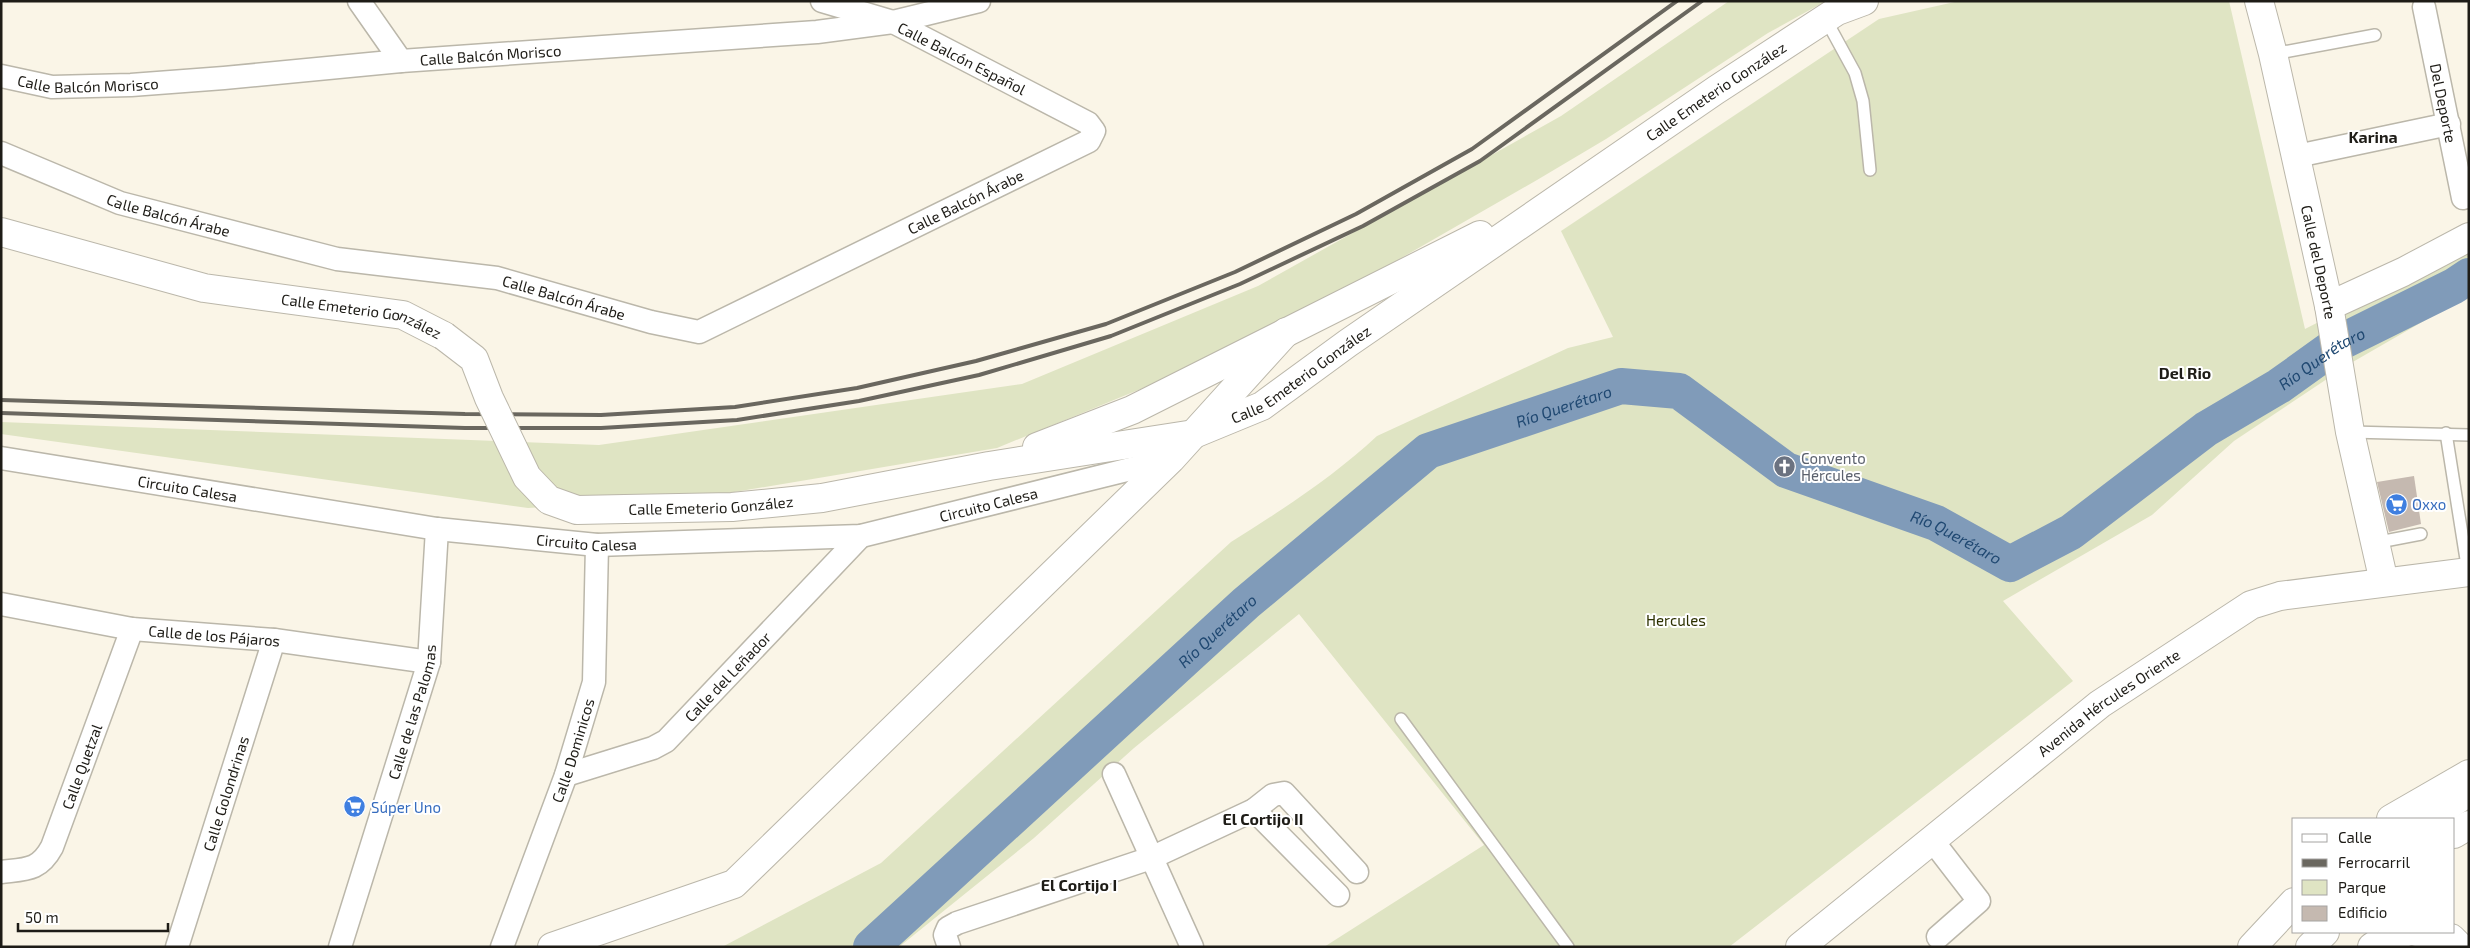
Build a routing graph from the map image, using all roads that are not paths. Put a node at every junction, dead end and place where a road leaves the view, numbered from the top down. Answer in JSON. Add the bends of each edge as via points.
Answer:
{"nodes":[{"id":1,"x":359,"y":1,"type":"edge"},
{"id":2,"x":822,"y":1,"type":"edge"},
{"id":3,"x":979,"y":1,"type":"edge"},
{"id":4,"x":1864,"y":1,"type":"edge"},
{"id":5,"x":2259,"y":1,"type":"edge"},
{"id":6,"x":2424,"y":6,"type":"dead end"},
{"id":7,"x":1825,"y":18,"type":"junction"},
{"id":8,"x":893,"y":22,"type":"junction"},
{"id":9,"x":2375,"y":36,"type":"dead end"},
{"id":10,"x":2274,"y":54,"type":"junction"},
{"id":11,"x":401,"y":62,"type":"junction"},
{"id":12,"x":1,"y":76,"type":"edge"},
{"id":13,"x":2449,"y":124,"type":"junction"},
{"id":14,"x":1094,"y":131,"type":"joint"},
{"id":15,"x":1,"y":152,"type":"edge"},
{"id":16,"x":2297,"y":156,"type":"junction"},
{"id":17,"x":1870,"y":170,"type":"dead end"},
{"id":18,"x":1572,"y":189,"type":"junction"},
{"id":19,"x":2464,"y":198,"type":"dead end"},
{"id":20,"x":1,"y":232,"type":"edge"},
{"id":21,"x":2469,"y":237,"type":"edge"},
{"id":22,"x":1331,"y":310,"type":"junction"},
{"id":23,"x":2330,"y":312,"type":"junction"},
{"id":24,"x":1286,"y":332,"type":"junction"},
{"id":25,"x":1348,"y":343,"type":"junction"},
{"id":26,"x":2350,"y":432,"type":"junction"},
{"id":27,"x":2446,"y":433,"type":"junction"},
{"id":28,"x":1194,"y":434,"type":"junction"},
{"id":29,"x":2469,"y":435,"type":"edge"},
{"id":30,"x":1,"y":458,"type":"edge"},
{"id":31,"x":1171,"y":459,"type":"junction"},
{"id":32,"x":989,"y":466,"type":"junction"},
{"id":33,"x":437,"y":529,"type":"junction"},
{"id":34,"x":2465,"y":533,"type":"edge"},
{"id":35,"x":2421,"y":534,"type":"dead end"},
{"id":36,"x":861,"y":536,"type":"junction"},
{"id":37,"x":2374,"y":543,"type":"junction"},
{"id":38,"x":597,"y":546,"type":"junction"},
{"id":39,"x":2468,"y":572,"type":"edge"},
{"id":40,"x":2384,"y":582,"type":"junction"},
{"id":41,"x":1,"y":604,"type":"edge"},
{"id":42,"x":132,"y":629,"type":"junction"},
{"id":43,"x":274,"y":640,"type":"junction"},
{"id":44,"x":428,"y":662,"type":"junction"},
{"id":45,"x":1401,"y":719,"type":"dead end"},
{"id":46,"x":1114,"y":774,"type":"dead end"},
{"id":47,"x":2469,"y":774,"type":"edge"},
{"id":48,"x":566,"y":775,"type":"junction"},
{"id":49,"x":2469,"y":792,"type":"edge"},
{"id":50,"x":1254,"y":810,"type":"junction"},
{"id":51,"x":2392,"y":818,"type":"edge"},
{"id":52,"x":2430,"y":818,"type":"edge"},
{"id":53,"x":2469,"y":825,"type":"edge"},
{"id":54,"x":2455,"y":833,"type":"edge"},
{"id":55,"x":1932,"y":840,"type":"junction"},
{"id":56,"x":1151,"y":858,"type":"junction"},
{"id":57,"x":1,"y":872,"type":"edge"},
{"id":58,"x":1357,"y":872,"type":"dead end"},
{"id":59,"x":1338,"y":895,"type":"dead end"},
{"id":60,"x":2292,"y":904,"type":"edge"},
{"id":61,"x":2292,"y":932,"type":"edge"},
{"id":62,"x":2324,"y":933,"type":"edge"},
{"id":63,"x":2399,"y":933,"type":"edge"},
{"id":64,"x":2422,"y":933,"type":"edge"},
{"id":65,"x":1938,"y":937,"type":"dead end"},
{"id":66,"x":177,"y":947,"type":"edge"},
{"id":67,"x":340,"y":947,"type":"edge"},
{"id":68,"x":502,"y":947,"type":"edge"},
{"id":69,"x":552,"y":947,"type":"edge"},
{"id":70,"x":949,"y":947,"type":"edge"},
{"id":71,"x":1192,"y":947,"type":"edge"},
{"id":72,"x":1568,"y":947,"type":"edge"},
{"id":73,"x":1800,"y":947,"type":"edge"},
{"id":74,"x":2252,"y":947,"type":"edge"},
{"id":75,"x":2278,"y":947,"type":"edge"},
{"id":76,"x":2310,"y":947,"type":"edge"},
{"id":77,"x":2372,"y":947,"type":"edge"},
{"id":78,"x":2460,"y":947,"type":"edge"}],
"edges":[{"from":1,"to":11,"type":"street"},
{"from":2,"to":8,"type":"street","name":"Calle Balcón Español"},
{"from":3,"to":8,"type":"street","name":"Calle Balcón Morisco"},
{"from":4,"to":7,"type":"street","name":"Calle Emeterio González","via":[[1837,10]]},
{"from":5,"to":10,"type":"street","name":"Calle del Deporte"},
{"from":6,"to":13,"type":"street","name":"Del Deporte"},
{"from":7,"to":17,"type":"lane","via":[[1855,74],[1863,102]]},
{"from":7,"to":18,"type":"street","name":"Calle Emeterio González"},
{"from":8,"to":11,"type":"street","name":"Calle Balcón Morisco","via":[[817,32]]},
{"from":8,"to":14,"type":"street","name":"Calle Balcón Español","via":[[1088,123]]},
{"from":9,"to":10,"type":"lane"},
{"from":10,"to":16,"type":"street","name":"Calle del Deporte"},
{"from":11,"to":12,"type":"street","name":"Calle Balcón Morisco","via":[[131,85],[52,87]]},
{"from":13,"to":16,"type":"street"},
{"from":13,"to":19,"type":"street","name":"Del Deporte"},
{"from":14,"to":15,"type":"street","name":"Calle Balcón Árabe","via":[[1089,141],[699,332],[651,322],[497,278],[337,259],[120,204]]},
{"from":16,"to":23,"type":"street","name":"Calle del Deporte"},
{"from":18,"to":22,"type":"street","name":"Calle Emeterio González"},
{"from":18,"to":25,"type":"street","name":"Calle Emeterio González"},
{"from":20,"to":32,"type":"street","name":"Calle Emeterio González","bridge":true,"via":[[204,288],[403,315],[444,336],[474,359],[527,477],[549,500],[577,510],[732,507],[822,498]]},
{"from":21,"to":23,"type":"street"},
{"from":22,"to":24,"type":"street","name":"Calle Emeterio González"},
{"from":22,"to":25,"type":"street","via":[[1349,324]]},
{"from":23,"to":26,"type":"street","name":"Calle del Deporte"},
{"from":24,"to":28,"type":"street"},
{"from":24,"to":32,"type":"street","name":"Calle Emeterio González","via":[[1132,410]]},
{"from":25,"to":28,"type":"street","name":"Calle Emeterio González","via":[[1262,406]]},
{"from":26,"to":27,"type":"lane"},
{"from":26,"to":37,"type":"street","name":"Calle del Deporte"},
{"from":27,"to":29,"type":"lane"},
{"from":27,"to":34,"type":"lane"},
{"from":28,"to":31,"type":"street"},
{"from":28,"to":32,"type":"street","name":"Calle Emeterio González"},
{"from":30,"to":33,"type":"street","name":"Circuito Calesa"},
{"from":31,"to":36,"type":"street","name":"Circuito Calesa"},
{"from":31,"to":69,"type":"street","via":[[734,884]]},
{"from":33,"to":38,"type":"street","name":"Circuito Calesa"},
{"from":33,"to":44,"type":"street","name":"Calle de las Palomas"},
{"from":34,"to":39,"type":"lane"},
{"from":35,"to":37,"type":"lane"},
{"from":36,"to":38,"type":"street","name":"Circuito Calesa"},
{"from":36,"to":48,"type":"street","name":"Calle del Leñador","via":[[666,741]]},
{"from":37,"to":40,"type":"street","name":"Calle del Deporte"},
{"from":38,"to":48,"type":"street","name":"Calle Dominicos","via":[[594,682]]},
{"from":39,"to":40,"type":"street","name":"Avenida Hércules Oriente"},
{"from":40,"to":55,"type":"street","name":"Avenida Hércules Oriente","via":[[2280,596],[2251,605],[2100,704]]},
{"from":41,"to":42,"type":"street","name":"Calle de los Pájaros"},
{"from":42,"to":43,"type":"street","name":"Calle de los Pájaros"},
{"from":42,"to":57,"type":"street","name":"Calle Quetzal","via":[[45,861],[32,869]]},
{"from":43,"to":44,"type":"street","name":"Calle de los Pájaros"},
{"from":43,"to":66,"type":"street","name":"Calle Golondrinas"},
{"from":44,"to":67,"type":"street","name":"Calle de las Palomas"},
{"from":45,"to":72,"type":"lane"},
{"from":46,"to":56,"type":"street"},
{"from":47,"to":51,"type":"street"},
{"from":48,"to":68,"type":"street","name":"Calle Dominicos"},
{"from":49,"to":52,"type":"street"},
{"from":50,"to":56,"type":"street"},
{"from":50,"to":58,"type":"street","via":[[1273,795],[1284,793]]},
{"from":50,"to":59,"type":"street"},
{"from":53,"to":54,"type":"street"},
{"from":55,"to":65,"type":"street","via":[[1979,901]]},
{"from":55,"to":73,"type":"street","name":"Avenida Hércules Oriente"},
{"from":56,"to":70,"type":"street","via":[[956,923],[948,928]]},
{"from":56,"to":71,"type":"street"},
{"from":60,"to":74,"type":"street"},
{"from":61,"to":75,"type":"street"},
{"from":62,"to":76,"type":"street"},
{"from":63,"to":77,"type":"street","via":[[2391,934]]},
{"from":64,"to":78,"type":"street","via":[[2451,938]]}]}
